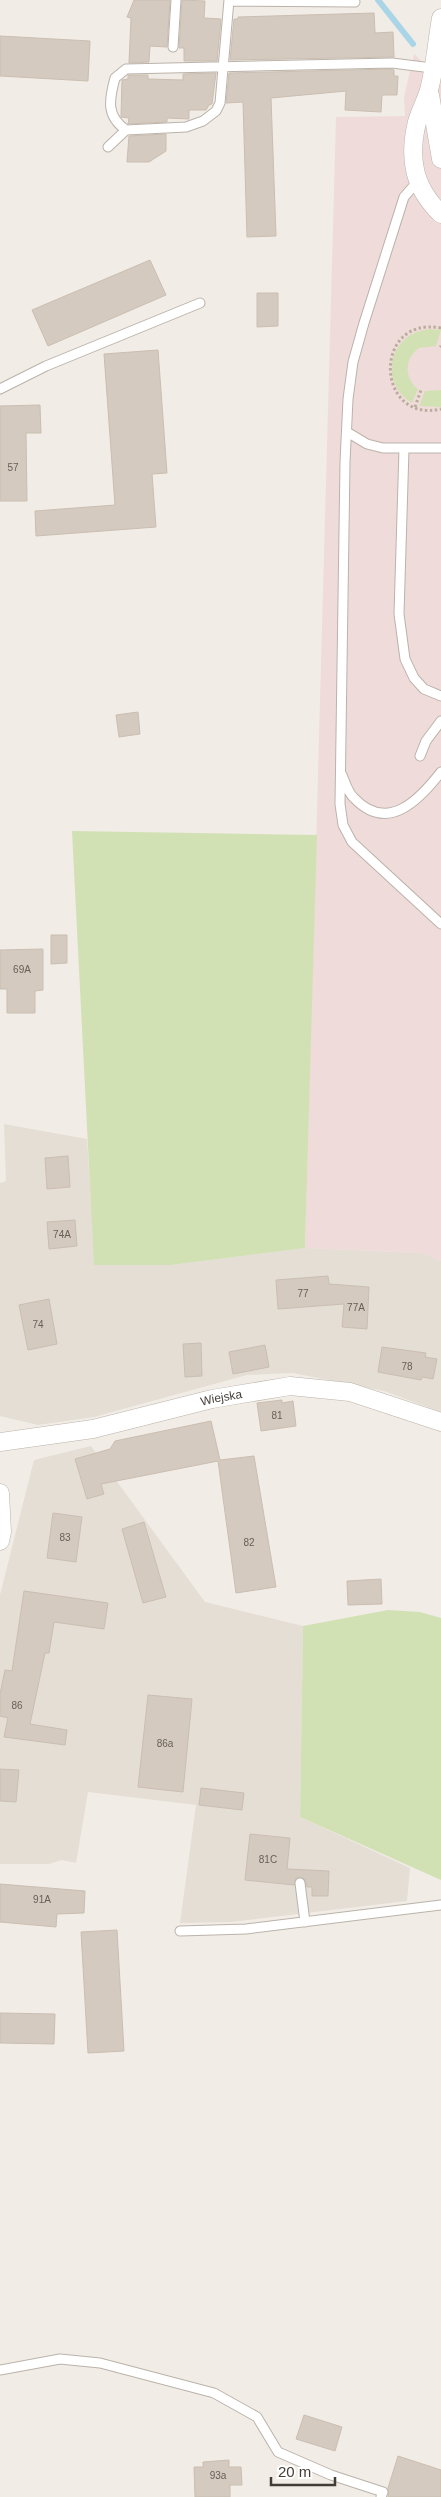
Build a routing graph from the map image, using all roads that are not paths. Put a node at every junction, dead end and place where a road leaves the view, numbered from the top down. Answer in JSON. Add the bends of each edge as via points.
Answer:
{"nodes":[{"id":1,"x":176,"y":0,"type":"edge"},
{"id":2,"x":229,"y":1,"type":"edge"},
{"id":3,"x":355,"y":2,"type":"dead end"},
{"id":4,"x":441,"y":18,"type":"edge"},
{"id":5,"x":174,"y":47,"type":"dead end"},
{"id":6,"x":223,"y":67,"type":"junction"},
{"id":7,"x":432,"y":68,"type":"junction"},
{"id":8,"x":429,"y":89,"type":"junction"},
{"id":9,"x":126,"y":130,"type":"junction"},
{"id":10,"x":108,"y":147,"type":"dead end"},
{"id":11,"x":441,"y":159,"type":"edge"},
{"id":12,"x":417,"y":182,"type":"junction"},
{"id":13,"x":441,"y":214,"type":"edge"},
{"id":14,"x":200,"y":302,"type":"dead end"},
{"id":15,"x":0,"y":389,"type":"edge"},
{"id":16,"x":347,"y":432,"type":"junction"},
{"id":17,"x":441,"y":448,"type":"edge"},
{"id":18,"x":404,"y":449,"type":"junction"},
{"id":19,"x":441,"y":696,"type":"edge"},
{"id":20,"x":441,"y":722,"type":"edge"},
{"id":21,"x":420,"y":756,"type":"dead end"},
{"id":22,"x":340,"y":772,"type":"junction"},
{"id":23,"x":441,"y":772,"type":"edge"},
{"id":24,"x":441,"y":924,"type":"edge"},
{"id":25,"x":441,"y":1422,"type":"edge"},
{"id":26,"x":0,"y":1442,"type":"edge"},
{"id":27,"x":0,"y":1493,"type":"edge"},
{"id":28,"x":0,"y":1541,"type":"edge"},
{"id":29,"x":300,"y":1883,"type":"dead end"},
{"id":30,"x":441,"y":1905,"type":"edge"},
{"id":31,"x":305,"y":1922,"type":"junction"},
{"id":32,"x":180,"y":1931,"type":"dead end"},
{"id":33,"x":0,"y":2370,"type":"edge"},
{"id":34,"x":381,"y":2497,"type":"edge"}],
"edges":[{"from":1,"to":5,"type":"lane"},
{"from":2,"to":3,"type":"lane"},
{"from":2,"to":6,"type":"lane"},
{"from":4,"to":7,"type":"street"},
{"from":6,"to":7,"type":"lane","via":[[392,63]]},
{"from":6,"to":9,"type":"lane","via":[[220,103],[216,111],[203,121],[186,127]]},
{"from":6,"to":9,"type":"lane","via":[[126,69],[120,72],[112,88],[110,109],[114,120]]},
{"from":7,"to":8,"type":"street"},
{"from":8,"to":11,"type":"street"},
{"from":8,"to":12,"type":"street","via":[[416,131],[413,156]]},
{"from":9,"to":10,"type":"lane"},
{"from":12,"to":13,"type":"street"},
{"from":12,"to":16,"type":"lane","via":[[404,197],[353,362]]},
{"from":14,"to":15,"type":"lane","via":[[46,366]]},
{"from":16,"to":18,"type":"lane","via":[[367,444]]},
{"from":16,"to":22,"type":"lane"},
{"from":17,"to":18,"type":"lane"},
{"from":18,"to":19,"type":"lane","via":[[400,614],[405,659],[414,678],[424,689]]},
{"from":20,"to":21,"type":"lane","via":[[426,741]]},
{"from":22,"to":23,"type":"lane","via":[[353,798],[380,813],[409,807]]},
{"from":22,"to":24,"type":"lane","via":[[343,825],[352,842]]},
{"from":25,"to":26,"type":"street","name":"Wiejska","via":[[350,1392],[290,1386],[212,1399],[93,1429]]},
{"from":27,"to":28,"type":"street"},
{"from":29,"to":31,"type":"lane"},
{"from":30,"to":31,"type":"lane"},
{"from":31,"to":32,"type":"lane","via":[[225,1932]]},
{"from":33,"to":34,"type":"lane","via":[[60,2359],[100,2363],[214,2393],[257,2417],[278,2452],[331,2475],[383,2492]]}]}
